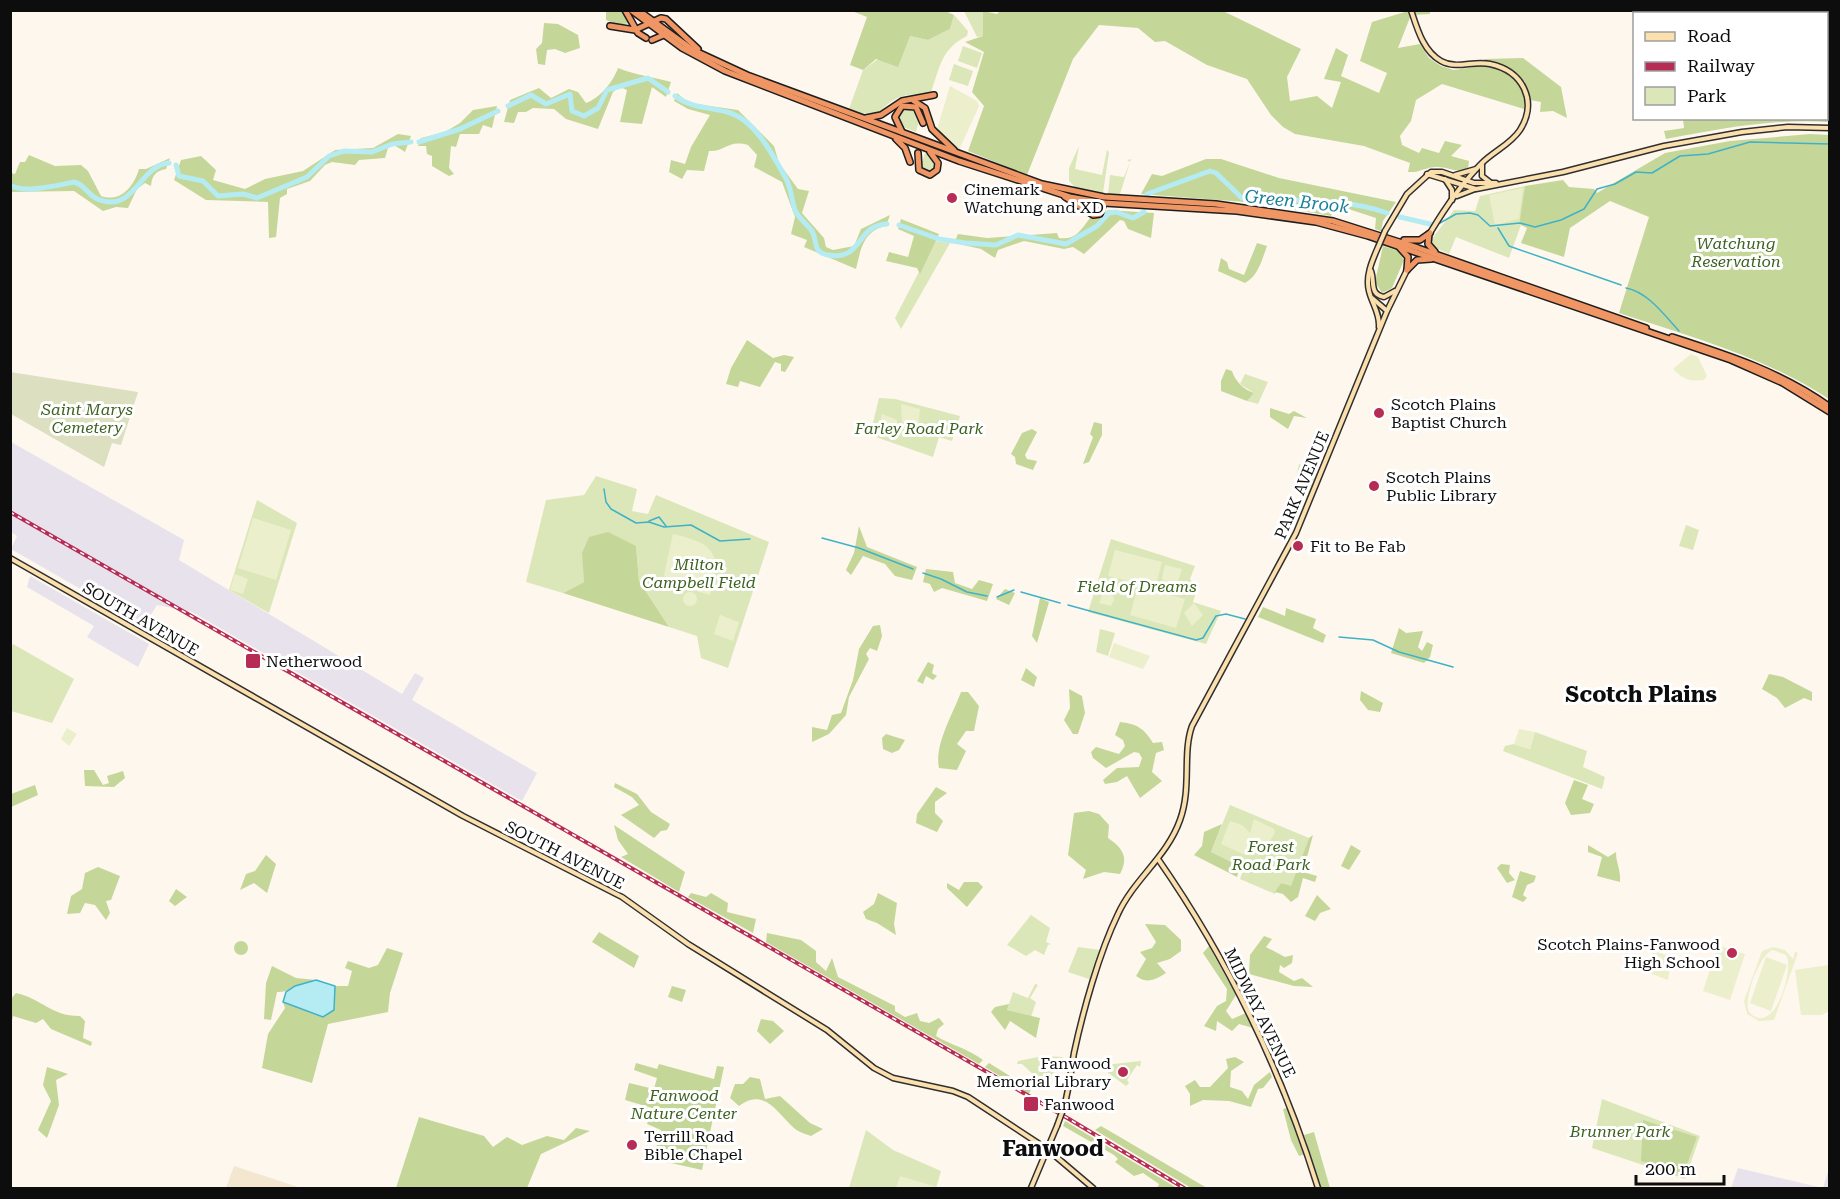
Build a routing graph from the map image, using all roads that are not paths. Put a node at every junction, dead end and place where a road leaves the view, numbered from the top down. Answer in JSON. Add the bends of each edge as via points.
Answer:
{"nodes":[{"id":1,"x":625,"y":10,"type":"edge"},
{"id":2,"x":631,"y":10,"type":"edge"},
{"id":3,"x":638,"y":10,"type":"edge"},
{"id":4,"x":1411,"y":10,"type":"edge"},
{"id":5,"x":644,"y":15,"type":"junction"},
{"id":6,"x":661,"y":18,"type":"junction"},
{"id":7,"x":631,"y":19,"type":"junction"},
{"id":8,"x":668,"y":20,"type":"junction"},
{"id":9,"x":650,"y":23,"type":"junction"},
{"id":10,"x":610,"y":26,"type":"dead end"},
{"id":11,"x":621,"y":28,"type":"junction"},
{"id":12,"x":635,"y":30,"type":"junction"},
{"id":13,"x":666,"y":35,"type":"junction"},
{"id":14,"x":649,"y":39,"type":"junction"},
{"id":15,"x":703,"y":55,"type":"junction"},
{"id":16,"x":934,"y":95,"type":"dead end"},
{"id":17,"x":909,"y":99,"type":"junction"},
{"id":18,"x":863,"y":119,"type":"junction"},
{"id":19,"x":923,"y":123,"type":"dead end"},
{"id":20,"x":1830,"y":128,"type":"edge"},
{"id":21,"x":903,"y":133,"type":"junction"},
{"id":22,"x":893,"y":136,"type":"junction"},
{"id":23,"x":927,"y":149,"type":"junction"},
{"id":24,"x":918,"y":153,"type":"dead end"},
{"id":25,"x":959,"y":153,"type":"junction"},
{"id":26,"x":910,"y":162,"type":"dead end"},
{"id":27,"x":1482,"y":163,"type":"junction"},
{"id":28,"x":1477,"y":169,"type":"junction"},
{"id":29,"x":1428,"y":174,"type":"junction"},
{"id":30,"x":1452,"y":176,"type":"junction"},
{"id":31,"x":1445,"y":179,"type":"junction"},
{"id":32,"x":1467,"y":181,"type":"junction"},
{"id":33,"x":1491,"y":183,"type":"junction"},
{"id":34,"x":1498,"y":184,"type":"junction"},
{"id":35,"x":1463,"y":186,"type":"junction"},
{"id":36,"x":1476,"y":189,"type":"junction"},
{"id":37,"x":1061,"y":195,"type":"junction"},
{"id":38,"x":1453,"y":199,"type":"junction"},
{"id":39,"x":1141,"y":202,"type":"junction"},
{"id":40,"x":1104,"y":203,"type":"junction"},
{"id":41,"x":1431,"y":230,"type":"junction"},
{"id":42,"x":1395,"y":242,"type":"junction"},
{"id":43,"x":1438,"y":257,"type":"junction"},
{"id":44,"x":1370,"y":268,"type":"junction"},
{"id":45,"x":1407,"y":270,"type":"junction"},
{"id":46,"x":1398,"y":288,"type":"junction"},
{"id":47,"x":1372,"y":298,"type":"junction"},
{"id":48,"x":1375,"y":306,"type":"junction"},
{"id":49,"x":1386,"y":311,"type":"junction"},
{"id":50,"x":1378,"y":331,"type":"junction"},
{"id":51,"x":1830,"y":407,"type":"edge"},
{"id":52,"x":1830,"y":412,"type":"edge"},
{"id":53,"x":10,"y":558,"type":"edge"},
{"id":54,"x":1158,"y":858,"type":"junction"},
{"id":55,"x":1047,"y":1149,"type":"junction"},
{"id":56,"x":1032,"y":1188,"type":"edge"},
{"id":57,"x":1094,"y":1188,"type":"edge"},
{"id":58,"x":1318,"y":1188,"type":"edge"}],
"edges":[{"from":1,"to":7,"type":"highway"},
{"from":2,"to":9,"type":"highway"},
{"from":3,"to":5,"type":"highway"},
{"from":4,"to":27,"type":"main road","via":[[1422,40],[1438,60],[1458,65],[1494,65],[1516,77],[1526,89],[1528,108],[1520,128]]},
{"from":5,"to":6,"type":"highway"},
{"from":5,"to":9,"type":"highway"},
{"from":6,"to":8,"type":"highway"},
{"from":6,"to":9,"type":"highway"},
{"from":7,"to":11,"type":"highway"},
{"from":7,"to":12,"type":"highway"},
{"from":8,"to":13,"type":"highway"},
{"from":8,"to":15,"type":"highway"},
{"from":9,"to":12,"type":"highway"},
{"from":9,"to":13,"type":"highway"},
{"from":9,"to":14,"type":"highway","via":[[646,31]]},
{"from":10,"to":11,"type":"highway"},
{"from":11,"to":12,"type":"highway"},
{"from":12,"to":14,"type":"highway"},
{"from":13,"to":14,"type":"highway"},
{"from":13,"to":15,"type":"highway"},
{"from":13,"to":22,"type":"highway","via":[[701,60]]},
{"from":15,"to":18,"type":"highway"},
{"from":16,"to":17,"type":"highway"},
{"from":17,"to":18,"type":"highway","via":[[877,117]]},
{"from":17,"to":25,"type":"highway","via":[[923,106],[933,129]]},
{"from":18,"to":21,"type":"highway"},
{"from":19,"to":21,"type":"highway","via":[[916,107],[902,106],[895,117]]},
{"from":20,"to":34,"type":"main road","via":[[1742,132]]},
{"from":21,"to":25,"type":"highway"},
{"from":22,"to":23,"type":"highway"},
{"from":22,"to":26,"type":"highway","via":[[905,148]]},
{"from":23,"to":24,"type":"highway","via":[[938,161],[933,174],[919,170]]},
{"from":23,"to":37,"type":"highway"},
{"from":25,"to":39,"type":"highway","via":[[1049,186]]},
{"from":27,"to":28,"type":"main road"},
{"from":27,"to":33,"type":"main road","via":[[1482,177]]},
{"from":28,"to":30,"type":"main road"},
{"from":28,"to":32,"type":"main road"},
{"from":29,"to":30,"type":"main road","via":[[1437,171]]},
{"from":29,"to":31,"type":"main road"},
{"from":29,"to":44,"type":"main road","bridge":true,"via":[[1416,183],[1391,219]]},
{"from":30,"to":32,"type":"main road"},
{"from":31,"to":35,"type":"main road"},
{"from":31,"to":38,"type":"main road"},
{"from":32,"to":33,"type":"main road"},
{"from":32,"to":35,"type":"main road"},
{"from":33,"to":34,"type":"main road"},
{"from":34,"to":36,"type":"main road"},
{"from":35,"to":36,"type":"main road"},
{"from":35,"to":38,"type":"main road"},
{"from":36,"to":38,"type":"main road"},
{"from":37,"to":40,"type":"highway"},
{"from":37,"to":40,"type":"highway","via":[[1093,215],[1100,214]]},
{"from":38,"to":41,"type":"main road"},
{"from":39,"to":40,"type":"highway"},
{"from":39,"to":42,"type":"highway","via":[[1216,204],[1297,214],[1333,221]]},
{"from":41,"to":42,"type":"highway","via":[[1420,240]]},
{"from":41,"to":43,"type":"highway","via":[[1428,244]]},
{"from":42,"to":43,"type":"highway"},
{"from":42,"to":45,"type":"highway","via":[[1406,254]]},
{"from":43,"to":45,"type":"highway","via":[[1417,260]]},
{"from":43,"to":51,"type":"highway","via":[[1732,356],[1786,379]]},
{"from":43,"to":52,"type":"highway","via":[[1731,360],[1783,383]]},
{"from":44,"to":46,"type":"main road","via":[[1377,295],[1387,297]]},
{"from":44,"to":47,"type":"main road","via":[[1368,286]]},
{"from":45,"to":46,"type":"main road","name":"PARK AVENUE"},
{"from":46,"to":49,"type":"main road","name":"PARK AVENUE"},
{"from":47,"to":48,"type":"main road"},
{"from":47,"to":49,"type":"main road"},
{"from":48,"to":49,"type":"main road"},
{"from":48,"to":50,"type":"main road"},
{"from":49,"to":50,"type":"main road","name":"PARK AVENUE"},
{"from":50,"to":54,"type":"main road","name":"PARK AVENUE","via":[[1296,533],[1188,738],[1188,777],[1182,813]]},
{"from":53,"to":55,"type":"main road","name":"SOUTH AVENUE","via":[[463,816],[622,897],[688,944],[822,1028],[874,1068],[893,1078],[969,1097]]},
{"from":54,"to":55,"type":"main road","name":"PARK AVENUE","bridge":true,"via":[[1134,885],[1112,926],[1079,1033],[1064,1107]]},
{"from":54,"to":58,"type":"main road","name":"MIDWAY AVENUE","via":[[1212,941],[1260,1033]]},
{"from":55,"to":56,"type":"main road","name":"PARK AVENUE"},
{"from":55,"to":57,"type":"main road","name":"SOUTH AVENUE"}]}
